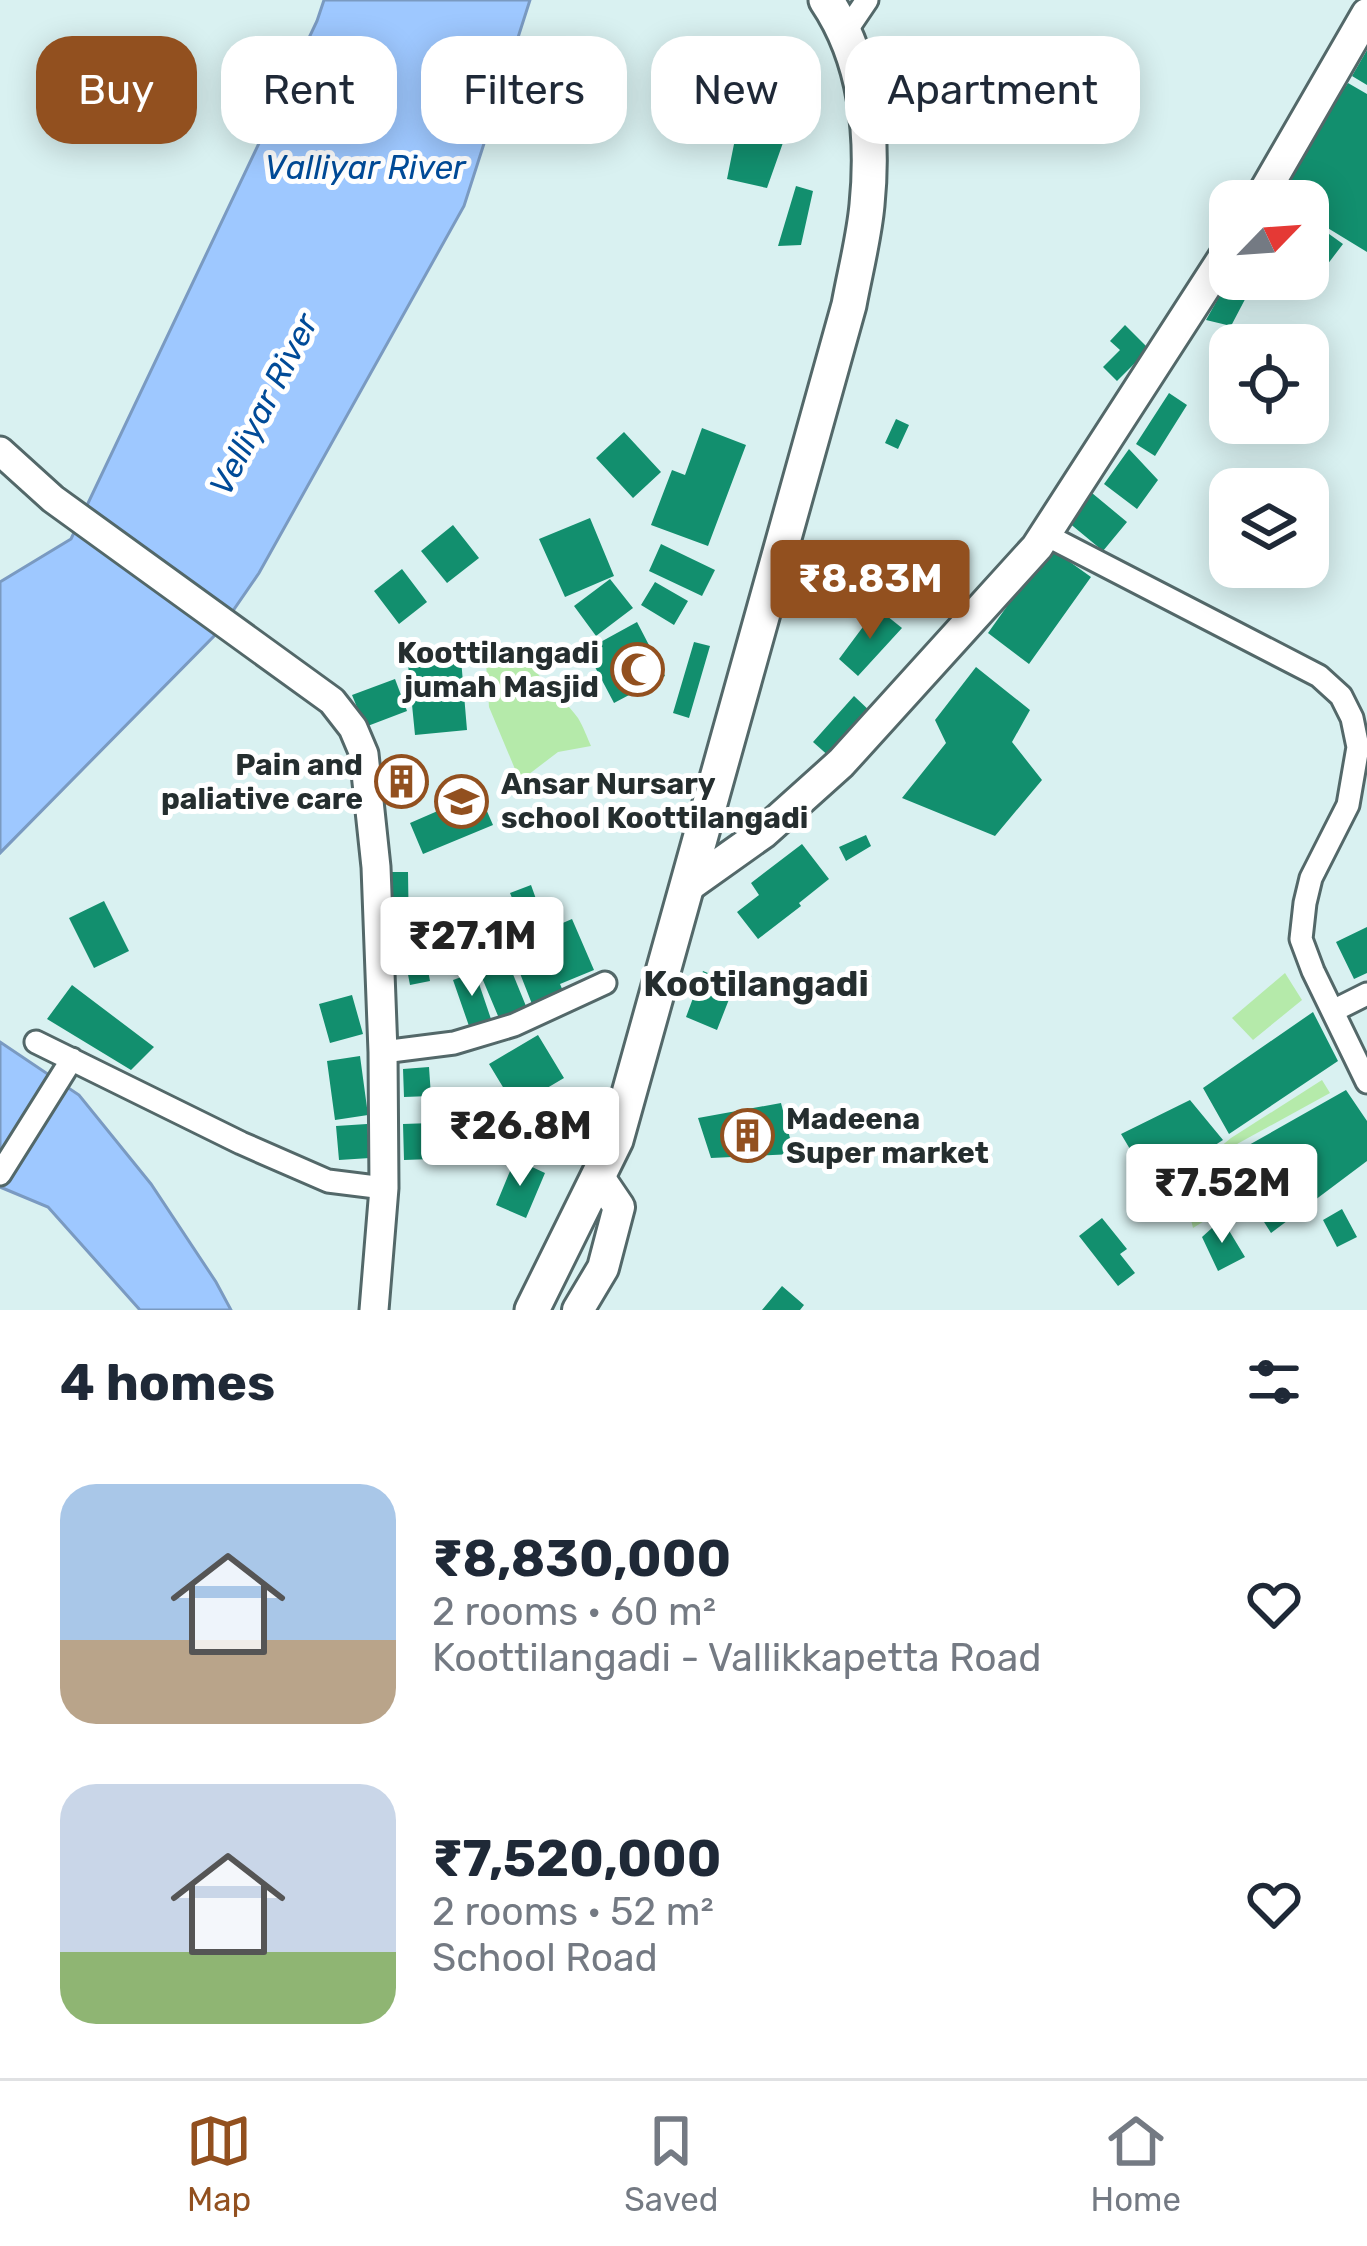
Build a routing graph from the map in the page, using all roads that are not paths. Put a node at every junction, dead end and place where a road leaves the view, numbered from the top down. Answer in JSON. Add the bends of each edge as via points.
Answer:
{"nodes":[{"id":1,"x":826,"y":0,"type":"edge"},
{"id":2,"x":867,"y":0,"type":"edge"},
{"id":3,"x":1367,"y":14,"type":"edge"},
{"id":4,"x":844,"y":34,"type":"junction"},
{"id":5,"x":1271,"y":180,"type":"edge"},
{"id":6,"x":1209,"y":281,"type":"edge"},
{"id":7,"x":0,"y":452,"type":"edge"},
{"id":8,"x":1046,"y":535,"type":"junction"},
{"id":9,"x":697,"y":879,"type":"junction"},
{"id":10,"x":605,"y":982,"type":"dead end"},
{"id":11,"x":1367,"y":994,"type":"edge"},
{"id":12,"x":1333,"y":1010,"type":"junction"},
{"id":13,"x":36,"y":1042,"type":"dead end"},
{"id":14,"x":383,"y":1052,"type":"junction"},
{"id":15,"x":72,"y":1059,"type":"junction"},
{"id":16,"x":1367,"y":1082,"type":"edge"},
{"id":17,"x":0,"y":1174,"type":"edge"},
{"id":18,"x":598,"y":1176,"type":"junction"},
{"id":19,"x":384,"y":1188,"type":"junction"},
{"id":20,"x":374,"y":1310,"type":"edge"},
{"id":21,"x":532,"y":1310,"type":"edge"},
{"id":22,"x":578,"y":1310,"type":"edge"}],
"edges":[{"from":1,"to":4,"type":"highway"},
{"from":2,"to":4,"type":"street"},
{"from":3,"to":5,"type":"main road"},
{"from":4,"to":9,"type":"highway","via":[[858,62],[868,130],[867,204],[849,305]]},
{"from":6,"to":8,"type":"main road"},
{"from":7,"to":14,"type":"street","via":[[332,700],[353,728],[364,754],[376,867]]},
{"from":8,"to":9,"type":"main road","via":[[841,764]]},
{"from":8,"to":12,"type":"street","via":[[1319,676],[1341,696],[1358,747],[1348,805],[1311,878],[1301,939]]},
{"from":9,"to":18,"type":"highway"},
{"from":10,"to":14,"type":"street","via":[[514,1025]]},
{"from":11,"to":12,"type":"street"},
{"from":12,"to":16,"type":"street"},
{"from":13,"to":15,"type":"street"},
{"from":14,"to":19,"type":"street"},
{"from":15,"to":17,"type":"street"},
{"from":15,"to":19,"type":"street","via":[[328,1180]]},
{"from":18,"to":21,"type":"highway"},
{"from":18,"to":22,"type":"main road","via":[[619,1207],[603,1268]]},
{"from":19,"to":20,"type":"street"}]}
